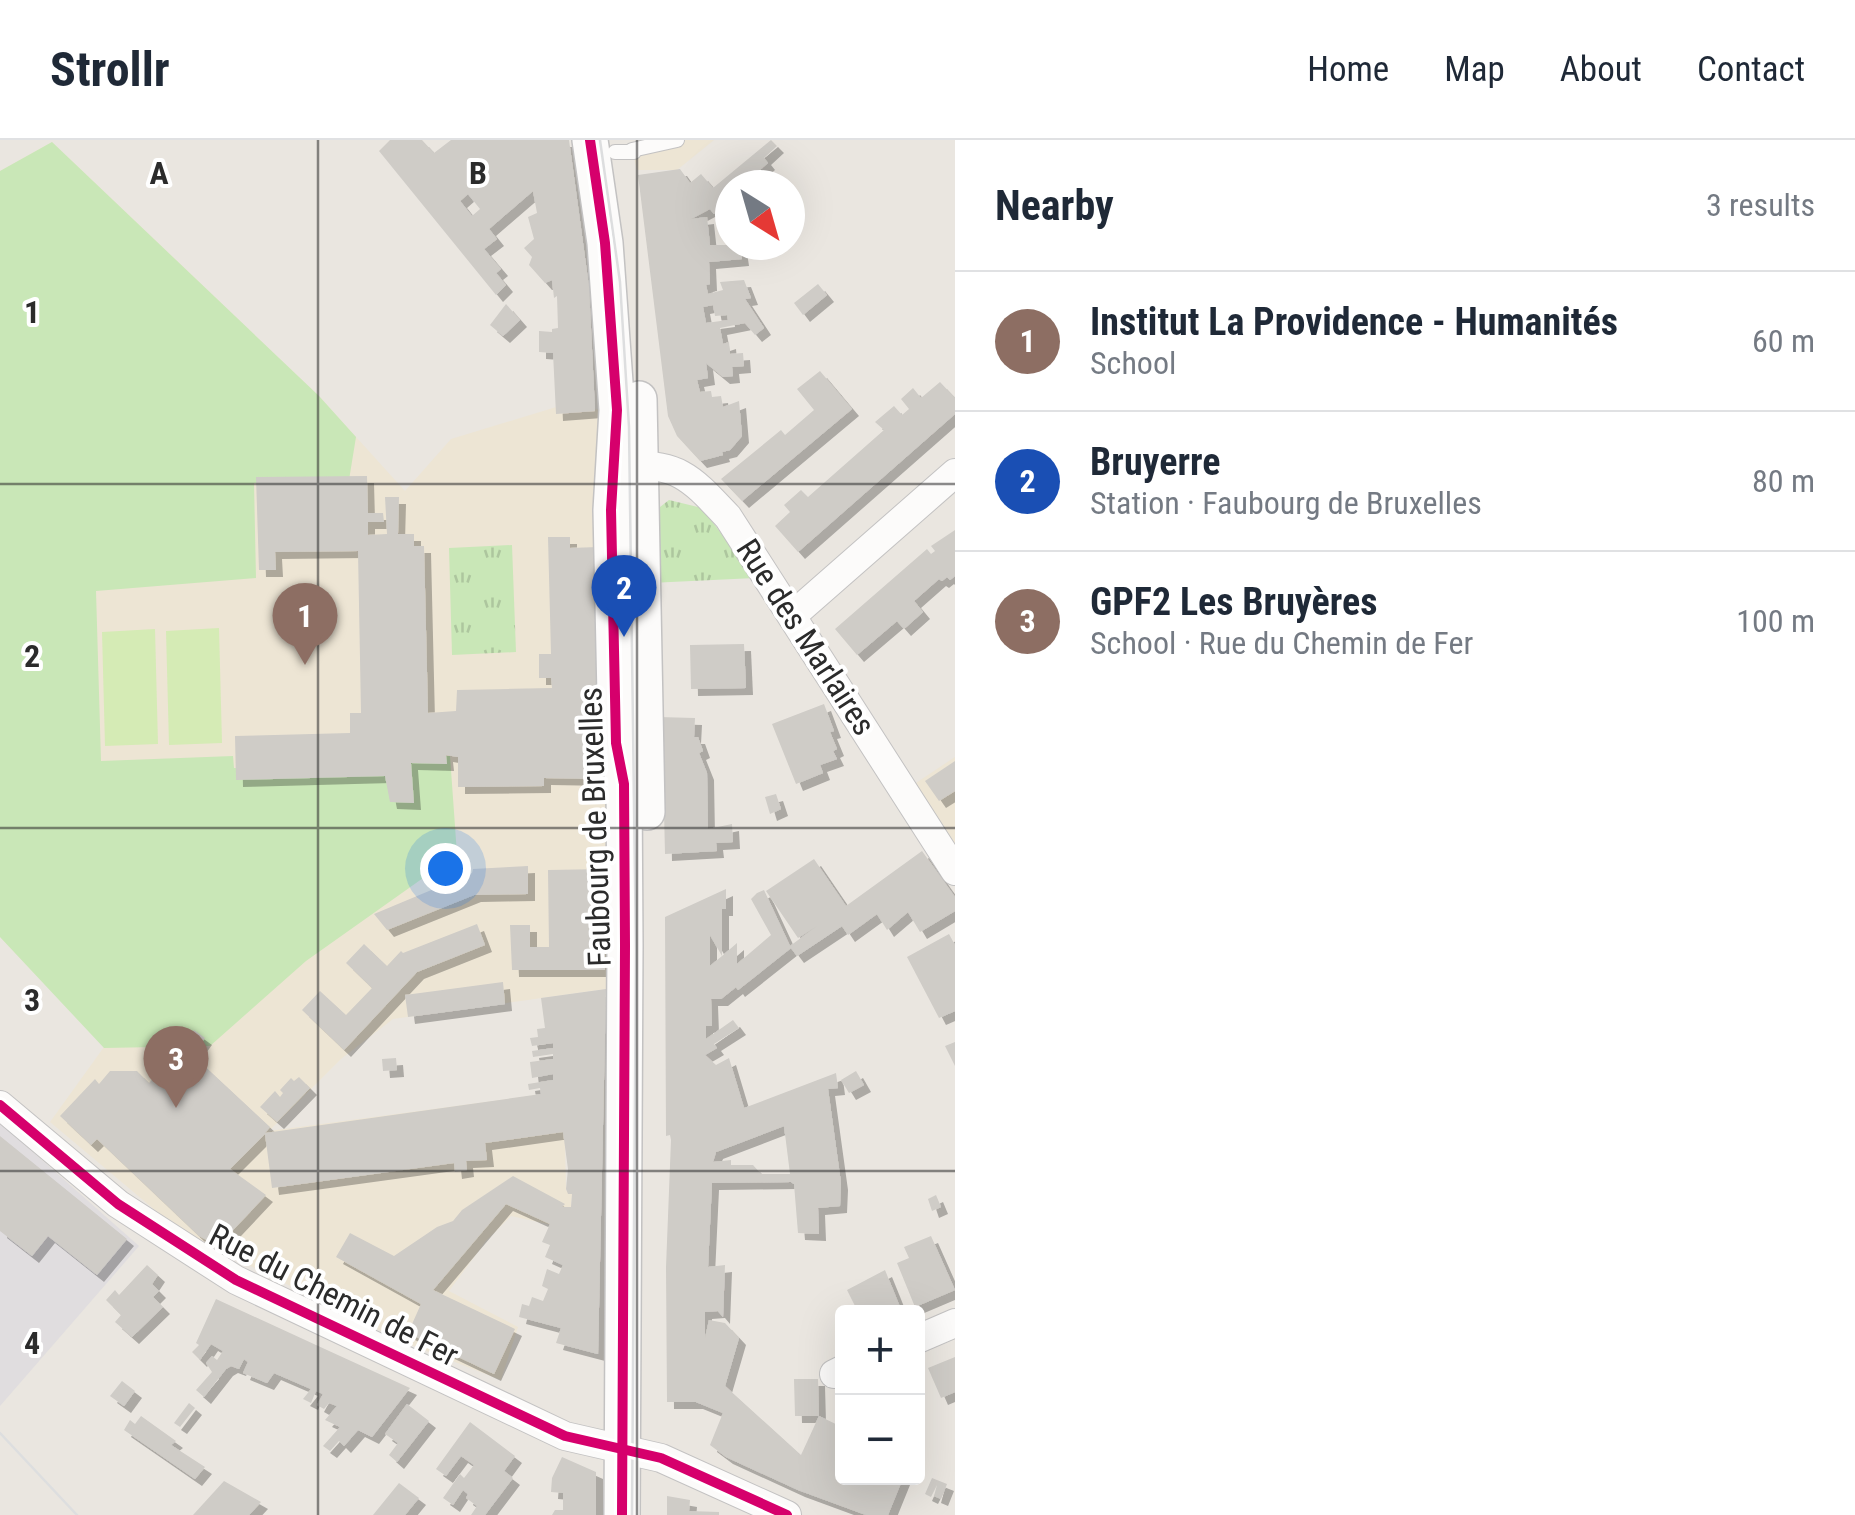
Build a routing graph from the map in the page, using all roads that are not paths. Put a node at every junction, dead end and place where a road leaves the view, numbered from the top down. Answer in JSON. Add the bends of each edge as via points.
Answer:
{"nodes":[{"id":1,"x":677,"y":140,"type":"edge"},
{"id":2,"x":606,"y":144,"type":"edge"},
{"id":3,"x":627,"y":465,"type":"junction"},
{"id":4,"x":955,"y":473,"type":"edge"},
{"id":5,"x":792,"y":615,"type":"junction"},
{"id":6,"x":955,"y":871,"type":"edge"},
{"id":7,"x":0,"y":1105,"type":"edge"},
{"id":8,"x":955,"y":1323,"type":"edge"},
{"id":9,"x":925,"y":1336,"type":"edge"},
{"id":10,"x":633,"y":1452,"type":"junction"},
{"id":11,"x":622,"y":1515,"type":"edge"},
{"id":12,"x":644,"y":1515,"type":"edge"},
{"id":13,"x":788,"y":1515,"type":"edge"}],
"edges":[{"from":1,"to":2,"type":"lane","via":[[634,152]]},
{"from":2,"to":3,"type":"street","name":"Faubourg de Bruxelles","via":[[634,311]]},
{"from":3,"to":5,"type":"street","name":"Rue des Marlaires","via":[[670,467],[703,490],[728,516]]},
{"from":3,"to":10,"type":"street","name":"Faubourg de Bruxelles","via":[[648,946]]},
{"from":4,"to":5,"type":"street"},
{"from":5,"to":6,"type":"street","name":"Rue des Marlaires"},
{"from":7,"to":10,"type":"street","name":"Rue du Chemin de Fer","via":[[118,1204],[236,1280],[564,1436]]},
{"from":8,"to":9,"type":"street"},
{"from":10,"to":11,"type":"street","name":"Faubourg de Bruxelles"},
{"from":10,"to":12,"type":"street","name":"Faubourg de Bruxelles"},
{"from":10,"to":13,"type":"street","name":"Rue du Chemin de Fer","via":[[682,1466]]}]}
